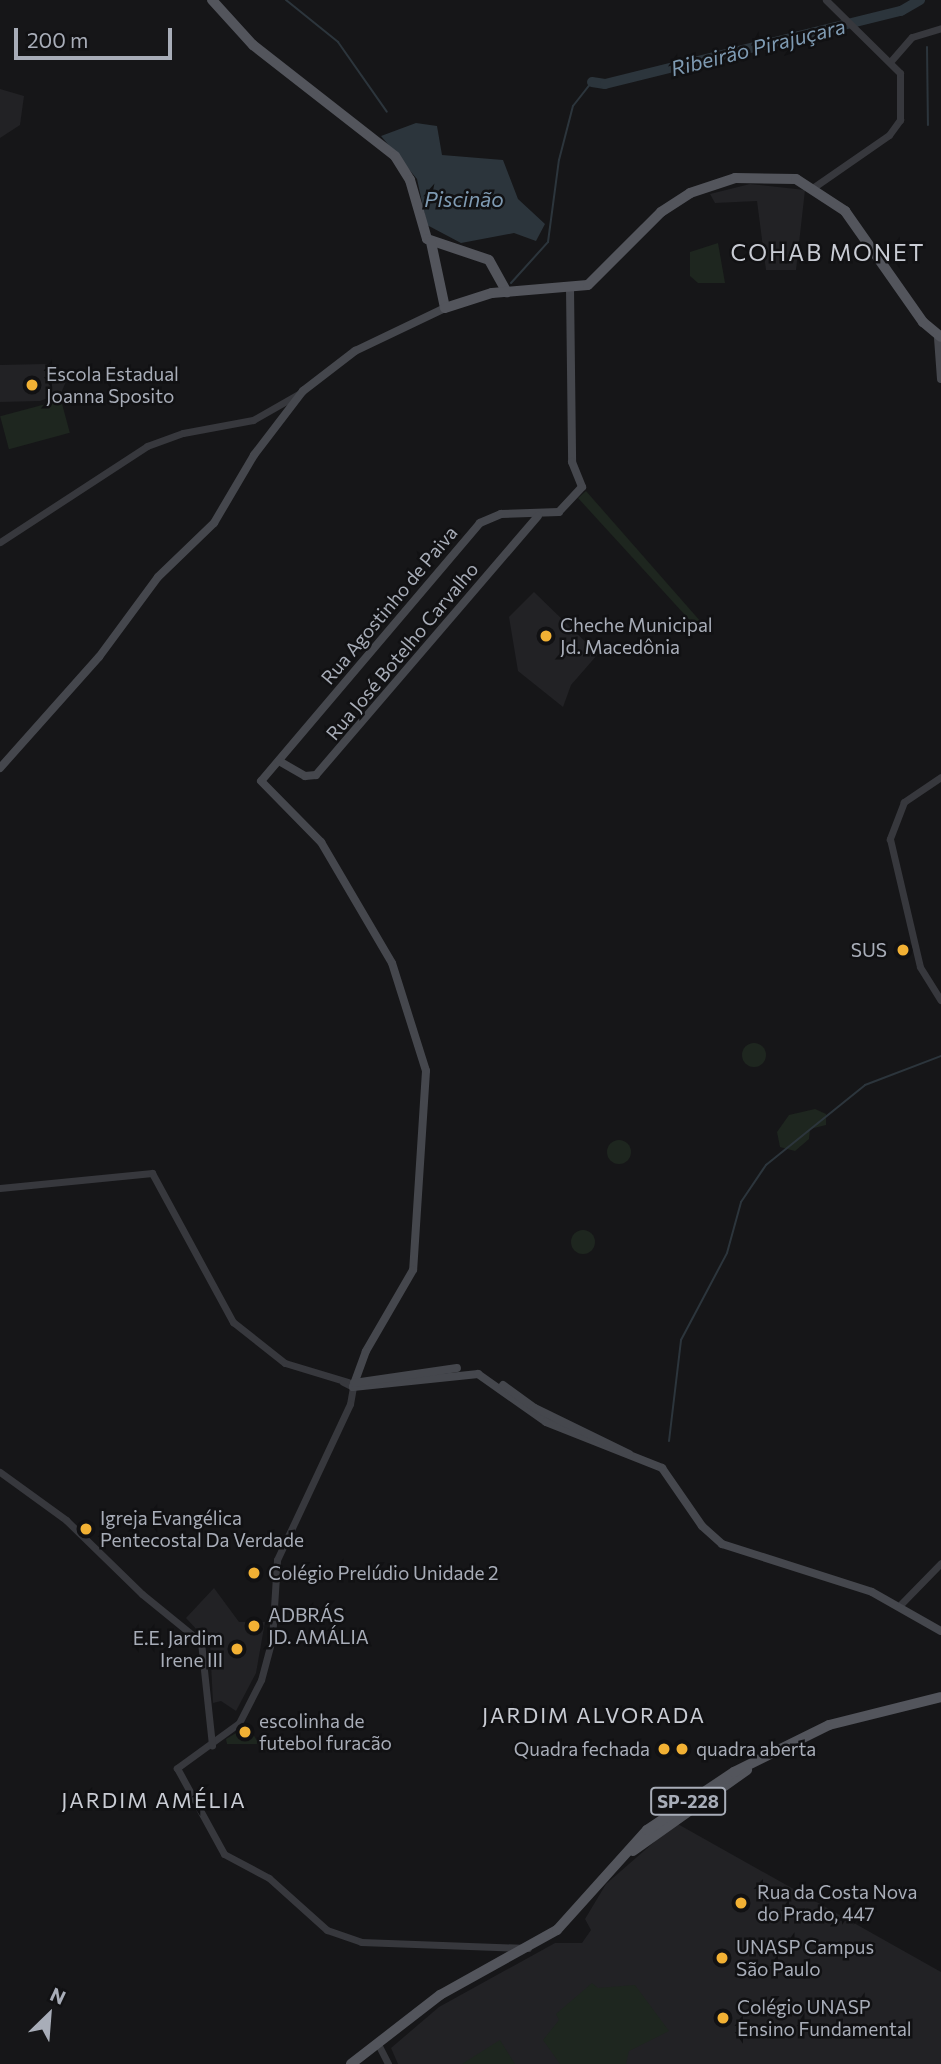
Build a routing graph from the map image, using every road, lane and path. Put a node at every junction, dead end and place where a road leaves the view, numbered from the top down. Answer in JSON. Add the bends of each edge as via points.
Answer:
{"nodes":[{"id":1,"x":212,"y":0,"type":"edge"},
{"id":2,"x":826,"y":0,"type":"edge"},
{"id":3,"x":941,"y":28,"type":"edge"},
{"id":4,"x":890,"y":62,"type":"junction"},
{"id":5,"x":814,"y":187,"type":"junction"},
{"id":6,"x":431,"y":242,"type":"junction"},
{"id":7,"x":448,"y":250,"type":"junction"},
{"id":8,"x":436,"y":256,"type":"junction"},
{"id":9,"x":499,"y":278,"type":"junction"},
{"id":10,"x":570,"y":288,"type":"junction"},
{"id":11,"x":508,"y":292,"type":"junction"},
{"id":12,"x":492,"y":293,"type":"junction"},
{"id":13,"x":445,"y":308,"type":"junction"},
{"id":14,"x":939,"y":337,"type":"edge"},
{"id":15,"x":941,"y":379,"type":"edge"},
{"id":16,"x":303,"y":391,"type":"junction"},
{"id":17,"x":538,"y":516,"type":"junction"},
{"id":18,"x":0,"y":542,"type":"edge"},
{"id":19,"x":279,"y":761,"type":"junction"},
{"id":20,"x":0,"y":768,"type":"edge"},
{"id":21,"x":941,"y":777,"type":"edge"},
{"id":22,"x":941,"y":1000,"type":"edge"},
{"id":23,"x":0,"y":1188,"type":"edge"},
{"id":24,"x":353,"y":1385,"type":"junction"},
{"id":25,"x":0,"y":1472,"type":"edge"},
{"id":26,"x":941,"y":1563,"type":"edge"},
{"id":27,"x":901,"y":1604,"type":"junction"},
{"id":28,"x":941,"y":1631,"type":"edge"},
{"id":29,"x":941,"y":1697,"type":"edge"},
{"id":30,"x":212,"y":1745,"type":"junction"},
{"id":31,"x":574,"y":1913,"type":"junction"},
{"id":32,"x":573,"y":1924,"type":"dead end"},
{"id":33,"x":528,"y":1948,"type":"junction"},
{"id":34,"x":378,"y":2044,"type":"junction"},
{"id":35,"x":351,"y":2064,"type":"edge"},
{"id":36,"x":388,"y":2064,"type":"edge"}],
"edges":[{"from":1,"to":6,"type":"main road","via":[[253,44],[395,156],[410,180],[419,224]]},
{"from":2,"to":4,"type":"street","via":[[851,30]]},
{"from":3,"to":4,"type":"street","via":[[906,42]]},
{"from":4,"to":5,"type":"street","via":[[902,79],[899,125]]},
{"from":5,"to":10,"type":"main road","via":[[764,176],[701,188],[667,207],[588,285]]},
{"from":5,"to":14,"type":"main road","via":[[853,220]]},
{"from":6,"to":7,"type":"main road"},
{"from":6,"to":8,"type":"main road"},
{"from":7,"to":8,"type":"main road"},
{"from":7,"to":9,"type":"main road","via":[[489,260]]},
{"from":8,"to":13,"type":"main road"},
{"from":9,"to":11,"type":"main road"},
{"from":9,"to":12,"type":"main road"},
{"from":10,"to":11,"type":"main road"},
{"from":10,"to":17,"type":"main road","name":"Rua Agostinho de Paiva","via":[[572,462],[582,487],[571,503]]},
{"from":11,"to":12,"type":"main road"},
{"from":12,"to":13,"type":"main road"},
{"from":13,"to":16,"type":"main road","via":[[355,351]]},
{"from":14,"to":15,"type":"main road"},
{"from":16,"to":18,"type":"street","via":[[253,420],[183,433],[147,446]]},
{"from":16,"to":20,"type":"main road","via":[[254,455],[214,523],[158,578],[89,669]]},
{"from":17,"to":19,"type":"main road","name":"Rua Agostinho de Paiva","via":[[487,518]]},
{"from":17,"to":19,"type":"main road","name":"Rua José Botelho Carvalho","via":[[316,775],[305,776]]},
{"from":19,"to":24,"type":"main road","name":"Rua Agostinho de Paiva","via":[[261,781],[321,842],[392,962],[426,1071],[412,1270]]},
{"from":21,"to":22,"type":"street","via":[[904,802],[890,839],[920,967]]},
{"from":23,"to":24,"type":"street","via":[[152,1173],[233,1322],[285,1363]]},
{"from":24,"to":27,"type":"main road","via":[[478,1374],[530,1413],[609,1451],[666,1471],[702,1526],[722,1544]]},
{"from":24,"to":30,"type":"street","via":[[277,1560],[272,1639],[261,1679],[239,1723]]},
{"from":25,"to":30,"type":"street","via":[[66,1520],[142,1594],[191,1631],[206,1652]]},
{"from":26,"to":27,"type":"street"},
{"from":27,"to":28,"type":"main road"},
{"from":29,"to":31,"type":"main road","number":"SP-228","via":[[855,1716],[770,1753],[616,1864]]},
{"from":30,"to":33,"type":"street","via":[[177,1768],[224,1854],[270,1878],[338,1936],[361,1942]]},
{"from":31,"to":32,"type":"main road"},
{"from":31,"to":33,"type":"main road","number":"SP-228"},
{"from":33,"to":34,"type":"main road","number":"SP-228","via":[[450,1989]]},
{"from":34,"to":35,"type":"main road","number":"SP-228"},
{"from":34,"to":36,"type":"street"}]}
